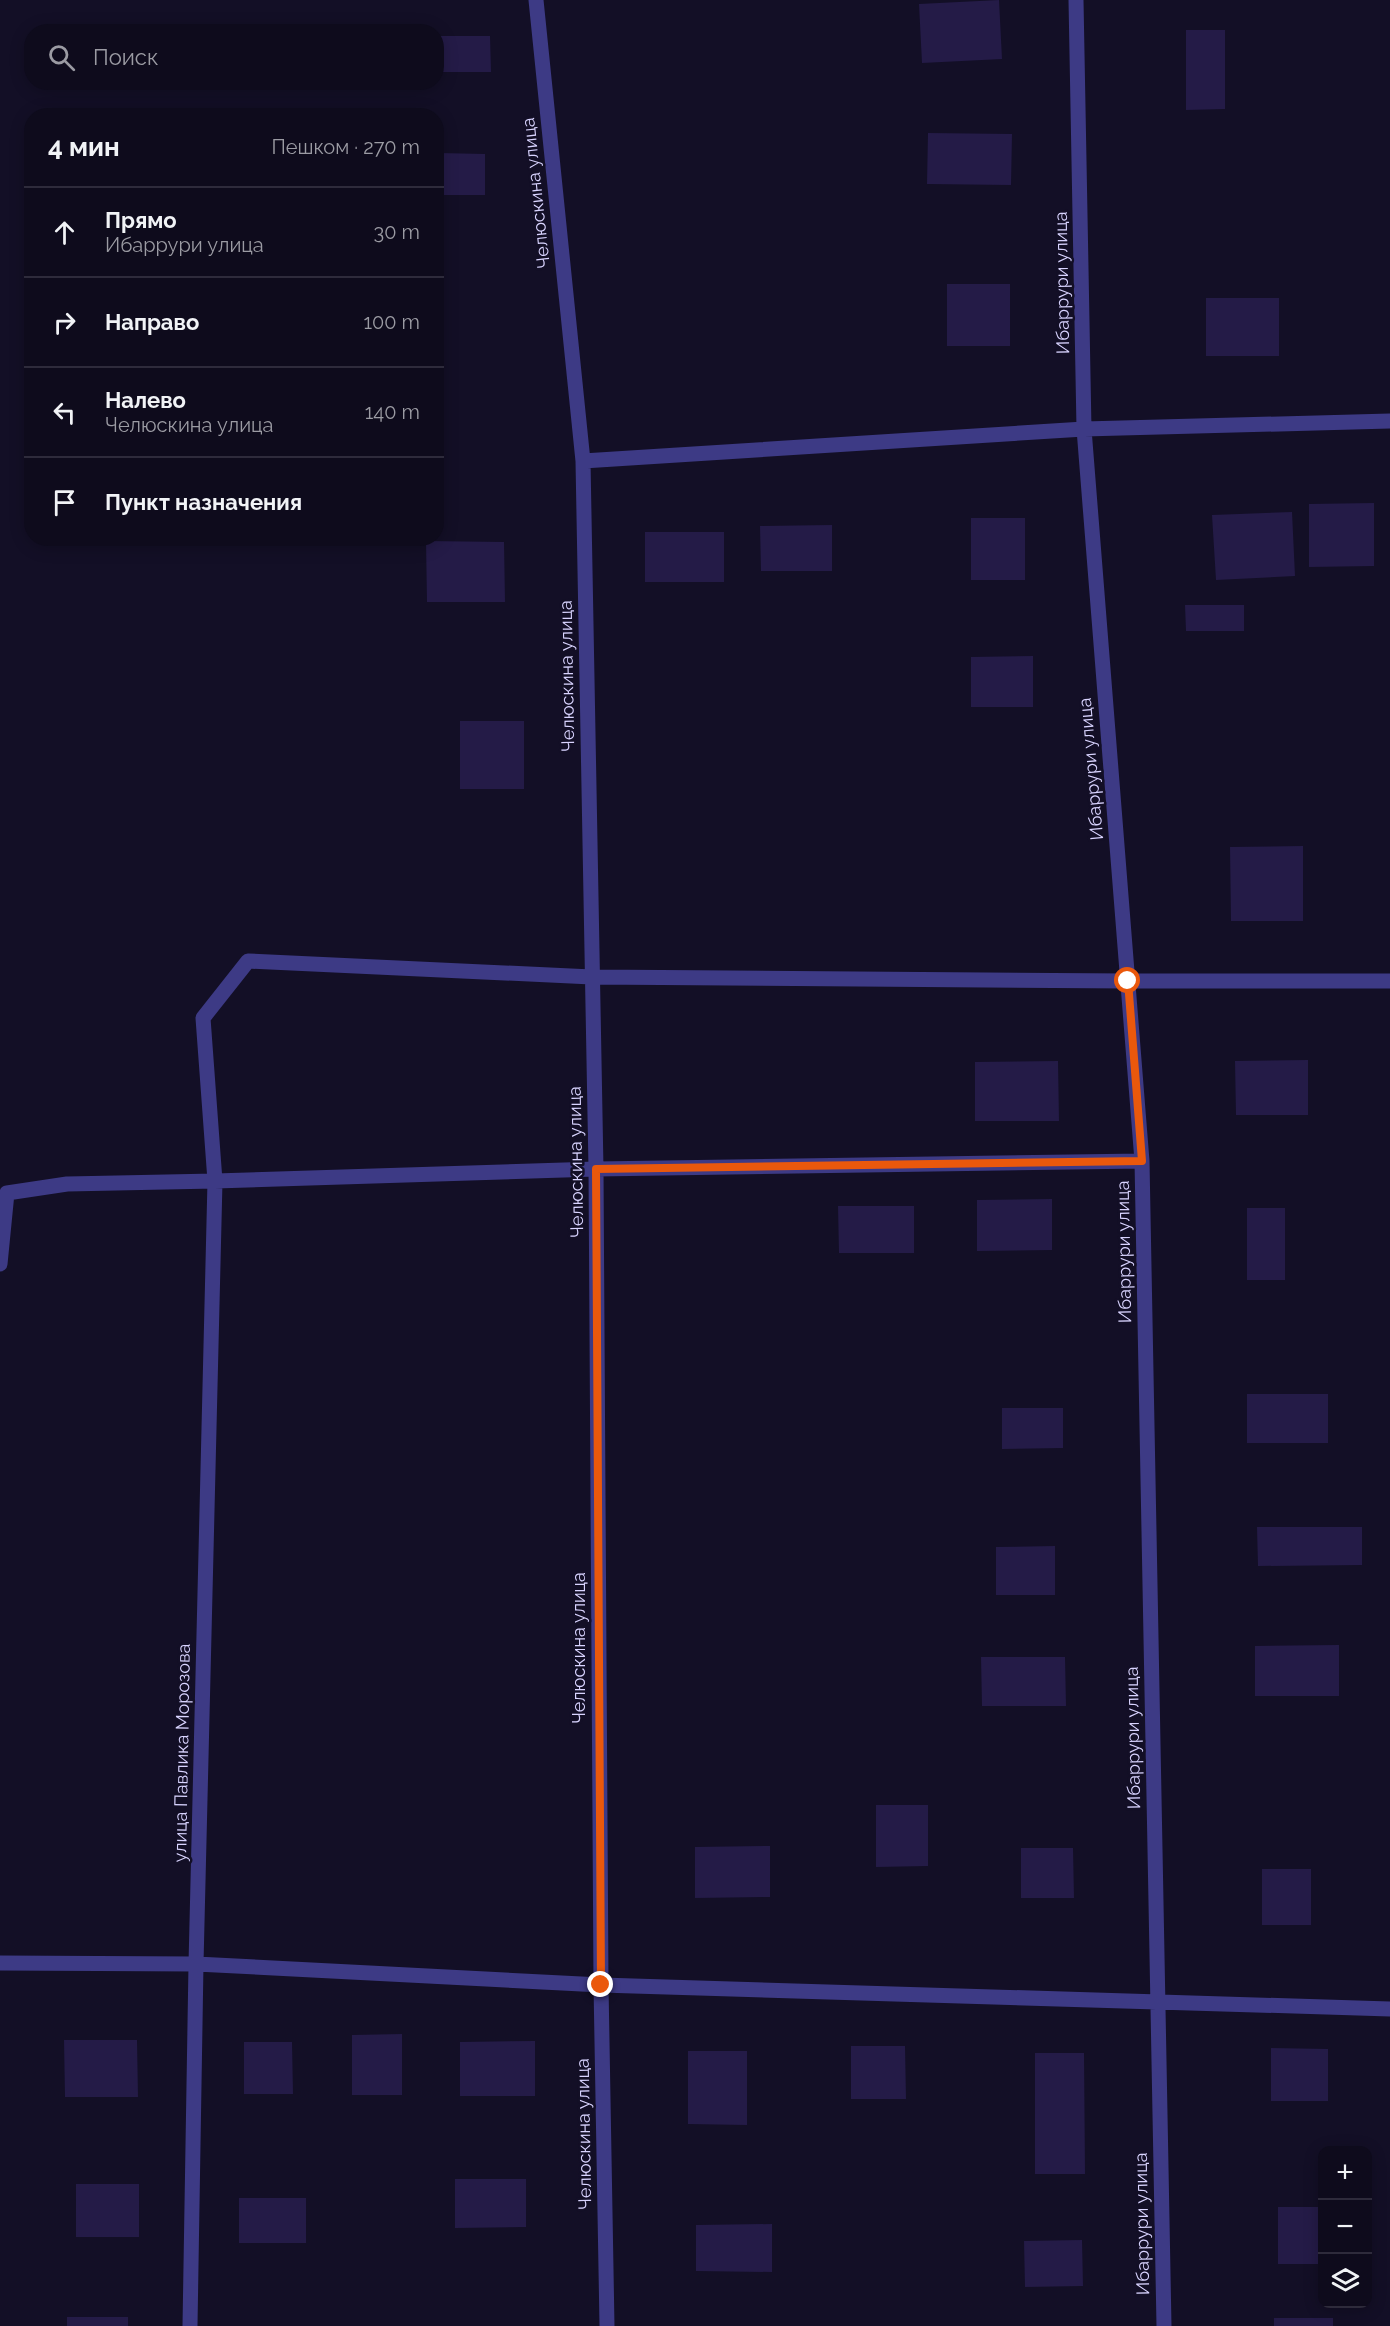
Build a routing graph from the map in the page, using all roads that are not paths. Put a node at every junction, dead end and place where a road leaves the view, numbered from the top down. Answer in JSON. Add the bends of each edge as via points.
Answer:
{"nodes":[{"id":1,"x":536,"y":0,"type":"edge"},
{"id":2,"x":1076,"y":0,"type":"edge"},
{"id":3,"x":1390,"y":421,"type":"edge"},
{"id":4,"x":1084,"y":429,"type":"junction"},
{"id":5,"x":583,"y":461,"type":"junction"},
{"id":6,"x":592,"y":977,"type":"junction"},
{"id":7,"x":1128,"y":981,"type":"junction"},
{"id":8,"x":1390,"y":981,"type":"edge"},
{"id":9,"x":1142,"y":1161,"type":"junction"},
{"id":10,"x":596,"y":1169,"type":"junction"},
{"id":11,"x":215,"y":1181,"type":"junction"},
{"id":12,"x":0,"y":1264,"type":"edge"},
{"id":13,"x":0,"y":1964,"type":"edge"},
{"id":14,"x":196,"y":1964,"type":"junction"},
{"id":15,"x":601,"y":1985,"type":"junction"},
{"id":16,"x":1158,"y":2003,"type":"junction"},
{"id":17,"x":1390,"y":2008,"type":"edge"},
{"id":18,"x":190,"y":2326,"type":"edge"},
{"id":19,"x":607,"y":2326,"type":"edge"},
{"id":20,"x":1164,"y":2326,"type":"edge"}],
"edges":[{"from":1,"to":5,"type":"street","name":"Челюскина улица"},
{"from":2,"to":4,"type":"street","name":"Ибаррури улица"},
{"from":3,"to":4,"type":"street"},
{"from":4,"to":5,"type":"street"},
{"from":4,"to":7,"type":"street","name":"Ибаррури улица"},
{"from":5,"to":6,"type":"street","name":"Челюскина улица"},
{"from":6,"to":7,"type":"street"},
{"from":6,"to":10,"type":"street","name":"Челюскина улица"},
{"from":6,"to":11,"type":"street","name":"улица Павлика Морозова","via":[[248,961],[203,1018]]},
{"from":7,"to":8,"type":"street"},
{"from":7,"to":9,"type":"street","name":"Ибаррури улица"},
{"from":9,"to":10,"type":"street"},
{"from":9,"to":16,"type":"street","name":"Ибаррури улица"},
{"from":10,"to":11,"type":"street"},
{"from":10,"to":15,"type":"street","name":"Челюскина улица"},
{"from":11,"to":12,"type":"street","via":[[67,1184],[7,1193]]},
{"from":11,"to":14,"type":"street","name":"улица Павлика Морозова"},
{"from":13,"to":14,"type":"street"},
{"from":14,"to":15,"type":"street"},
{"from":14,"to":18,"type":"street","name":"улица Павлика Морозова"},
{"from":15,"to":16,"type":"street"},
{"from":15,"to":19,"type":"street","name":"Челюскина улица"},
{"from":16,"to":17,"type":"street"},
{"from":16,"to":20,"type":"street","name":"Ибаррури улица"}]}
